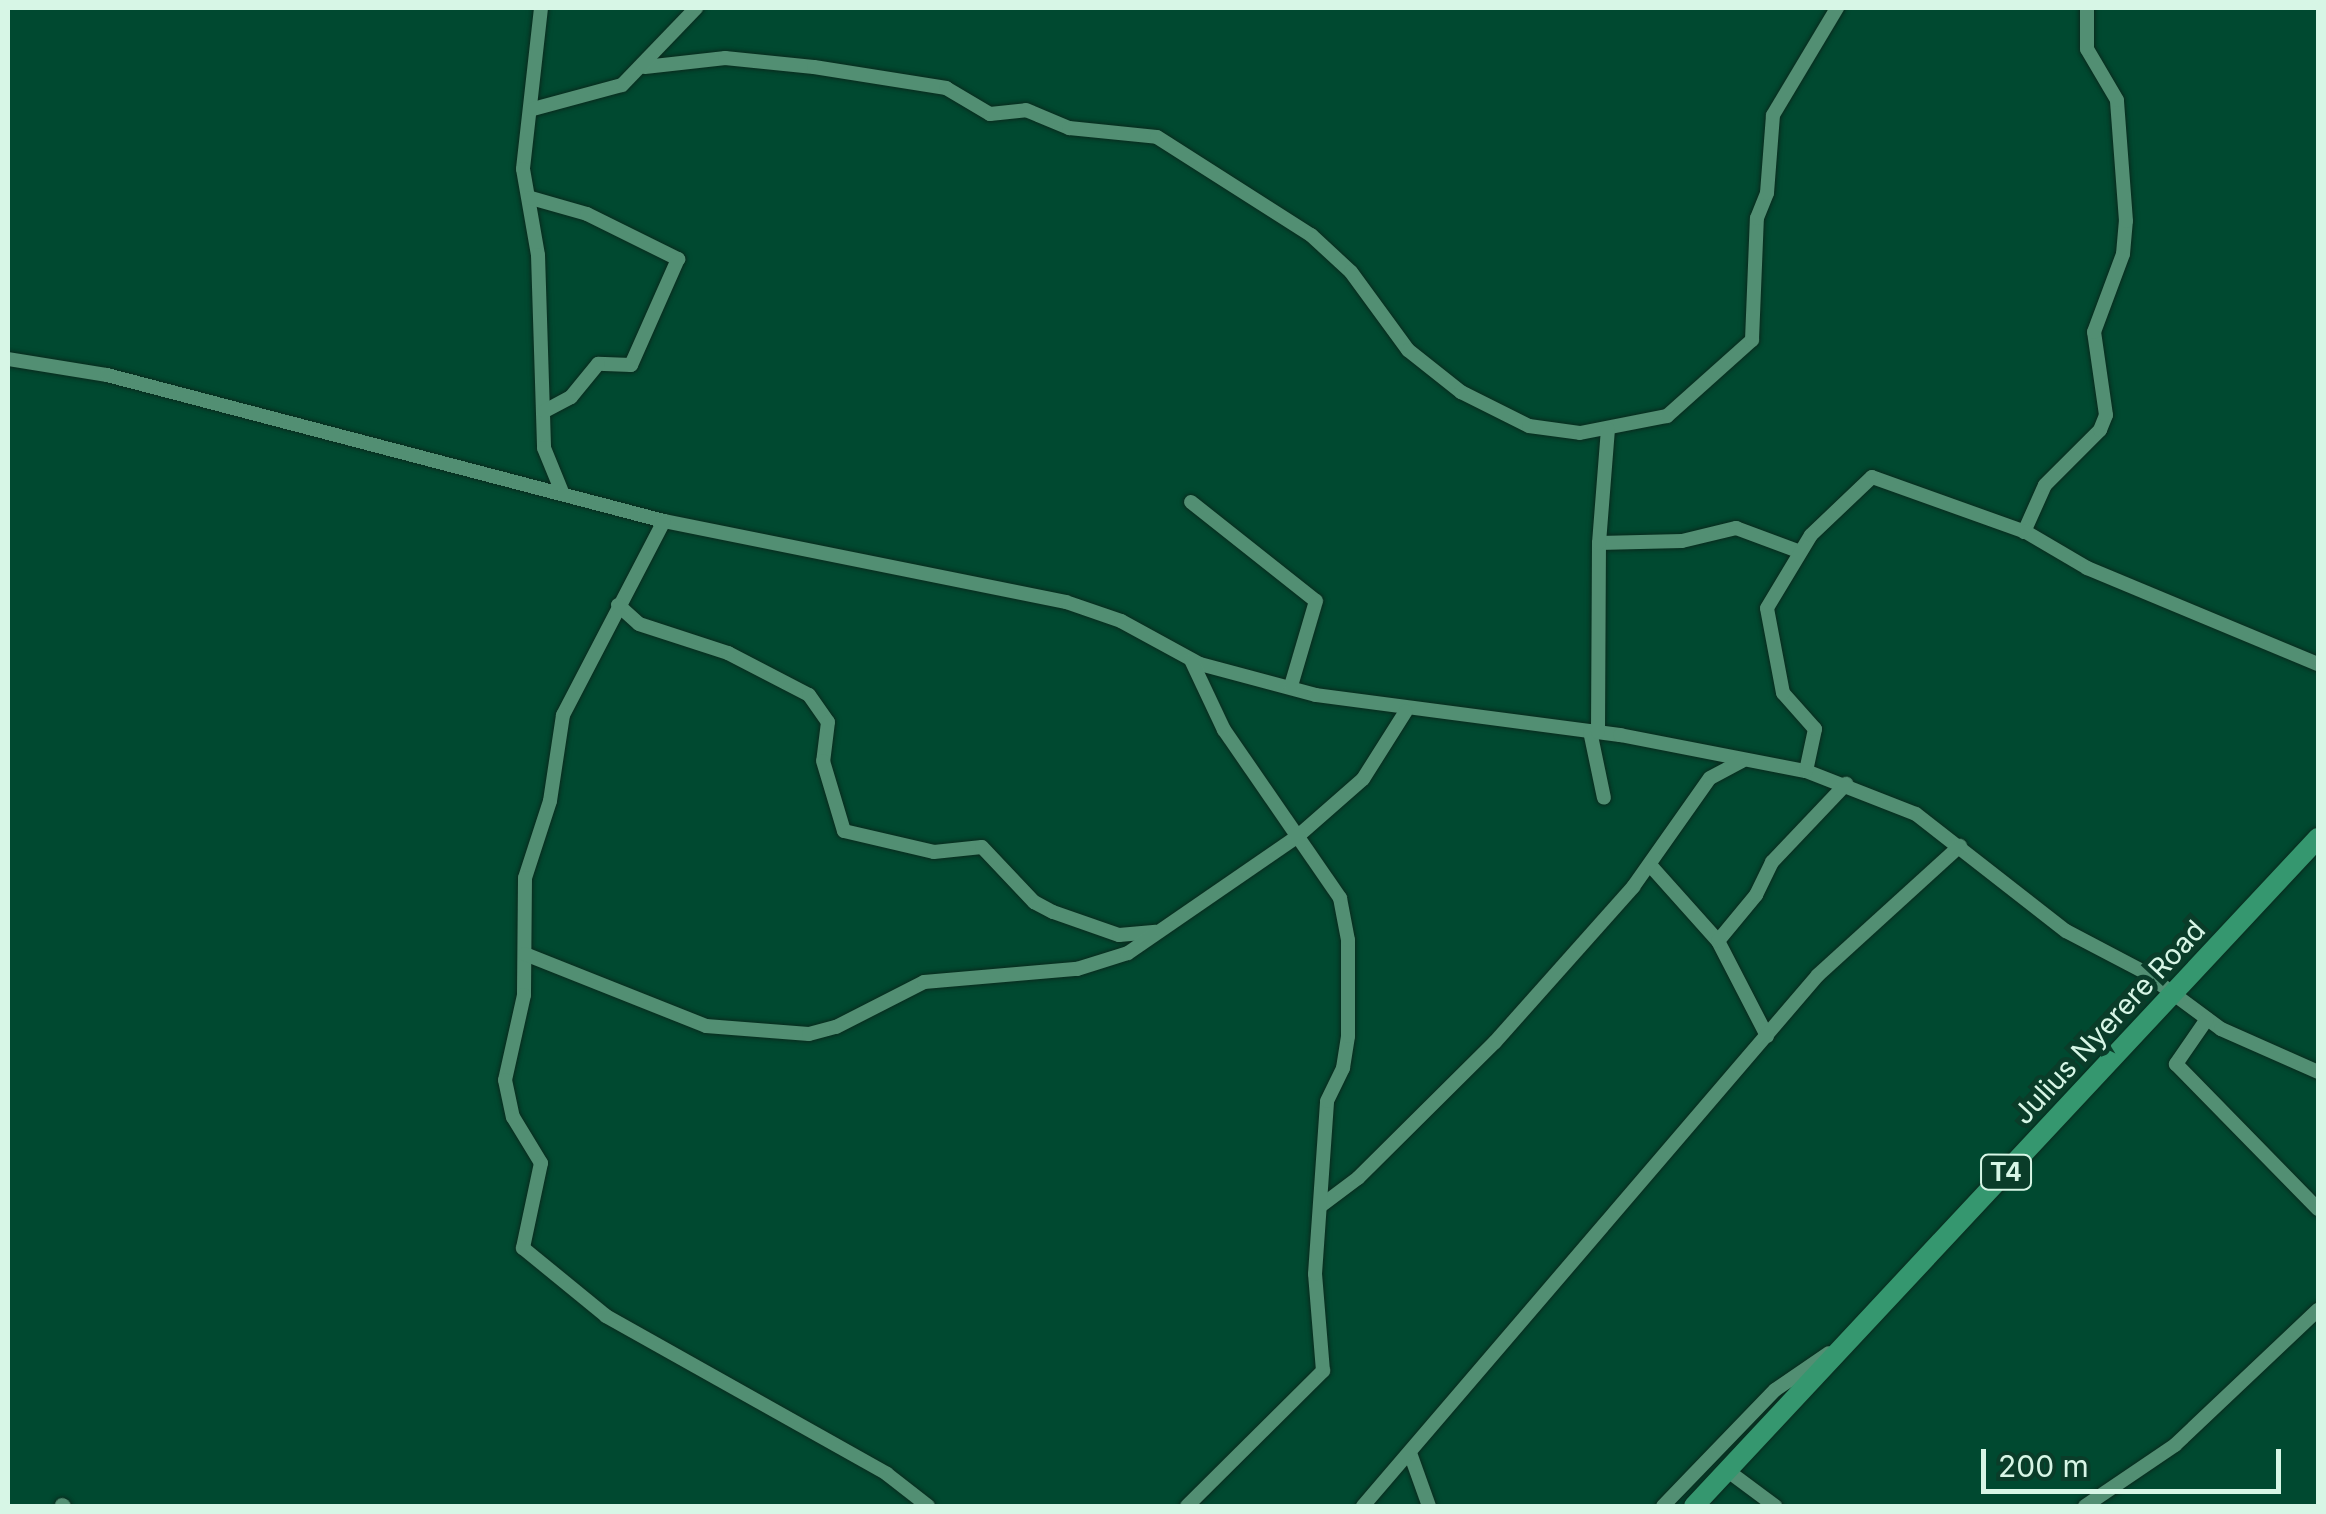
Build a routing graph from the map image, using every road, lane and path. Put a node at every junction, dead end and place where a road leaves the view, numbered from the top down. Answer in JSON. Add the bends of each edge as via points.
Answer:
{"nodes":[{"id":1,"x":541,"y":8,"type":"edge"},
{"id":2,"x":696,"y":8,"type":"edge"},
{"id":3,"x":1837,"y":8,"type":"edge"},
{"id":4,"x":2088,"y":8,"type":"edge"},
{"id":5,"x":645,"y":67,"type":"junction"},
{"id":6,"x":533,"y":109,"type":"junction"},
{"id":7,"x":531,"y":198,"type":"junction"},
{"id":8,"x":8,"y":359,"type":"edge"},
{"id":9,"x":546,"y":411,"type":"junction"},
{"id":10,"x":1608,"y":429,"type":"junction"},
{"id":11,"x":562,"y":492,"type":"junction"},
{"id":12,"x":1191,"y":502,"type":"dead end"},
{"id":13,"x":664,"y":521,"type":"junction"},
{"id":14,"x":2024,"y":532,"type":"junction"},
{"id":15,"x":1600,"y":543,"type":"junction"},
{"id":16,"x":1798,"y":551,"type":"junction"},
{"id":17,"x":618,"y":605,"type":"junction"},
{"id":18,"x":1191,"y":660,"type":"junction"},
{"id":19,"x":2318,"y":664,"type":"edge"},
{"id":20,"x":1292,"y":686,"type":"junction"},
{"id":21,"x":1406,"y":712,"type":"junction"},
{"id":22,"x":1594,"y":731,"type":"junction"},
{"id":23,"x":1742,"y":760,"type":"junction"},
{"id":24,"x":1806,"y":772,"type":"junction"},
{"id":25,"x":1846,"y":784,"type":"junction"},
{"id":26,"x":1604,"y":798,"type":"dead end"},
{"id":27,"x":1298,"y":836,"type":"junction"},
{"id":28,"x":2318,"y":838,"type":"edge"},
{"id":29,"x":1960,"y":846,"type":"junction"},
{"id":30,"x":1650,"y":865,"type":"junction"},
{"id":31,"x":1162,"y":931,"type":"junction"},
{"id":32,"x":1718,"y":941,"type":"junction"},
{"id":33,"x":524,"y":954,"type":"junction"},
{"id":34,"x":2173,"y":994,"type":"junction"},
{"id":35,"x":2207,"y":1019,"type":"junction"},
{"id":36,"x":1767,"y":1036,"type":"junction"},
{"id":37,"x":2318,"y":1072,"type":"edge"},
{"id":38,"x":1322,"y":1205,"type":"junction"},
{"id":39,"x":2318,"y":1209,"type":"edge"},
{"id":40,"x":2318,"y":1310,"type":"edge"},
{"id":41,"x":1851,"y":1340,"type":"junction"},
{"id":42,"x":1410,"y":1452,"type":"junction"},
{"id":43,"x":1728,"y":1471,"type":"junction"},
{"id":44,"x":928,"y":1506,"type":"edge"},
{"id":45,"x":1186,"y":1506,"type":"edge"},
{"id":46,"x":1363,"y":1506,"type":"edge"},
{"id":47,"x":1429,"y":1506,"type":"edge"},
{"id":48,"x":1664,"y":1506,"type":"edge"},
{"id":49,"x":1694,"y":1506,"type":"edge"},
{"id":50,"x":1775,"y":1506,"type":"edge"},
{"id":51,"x":2085,"y":1506,"type":"edge"}],
"edges":[{"from":1,"to":6,"type":"street"},
{"from":2,"to":5,"type":"street"},
{"from":3,"to":10,"type":"street","via":[[1773,115],[1766,193],[1757,218],[1752,340],[1667,416]]},
{"from":4,"to":14,"type":"street","via":[[2087,49],[2118,100],[2126,221],[2123,254],[2094,332],[2106,415],[2100,430],[2045,485]]},
{"from":5,"to":6,"type":"street","via":[[607,92]]},
{"from":5,"to":10,"type":"street","via":[[725,58],[814,67],[946,88],[990,114],[1026,110],[1069,128],[1156,137],[1311,234],[1350,272],[1408,350],[1461,392],[1528,426],[1567,434]]},
{"from":6,"to":7,"type":"street","via":[[522,161]]},
{"from":7,"to":9,"type":"street"},
{"from":7,"to":9,"type":"street","via":[[587,214],[678,259],[634,362],[622,369],[598,364],[571,397]]},
{"from":8,"to":11,"type":"street","via":[[108,374]]},
{"from":9,"to":11,"type":"street","via":[[544,448]]},
{"from":10,"to":15,"type":"street"},
{"from":11,"to":13,"type":"street"},
{"from":12,"to":20,"type":"street","via":[[1316,602]]},
{"from":13,"to":17,"type":"street"},
{"from":13,"to":18,"type":"street","via":[[1066,602],[1121,621]]},
{"from":14,"to":16,"type":"street","via":[[1900,491],[1876,476]]},
{"from":14,"to":19,"type":"street","via":[[2087,568]]},
{"from":15,"to":16,"type":"street","via":[[1682,541],[1736,528]]},
{"from":15,"to":22,"type":"street"},
{"from":16,"to":24,"type":"street","via":[[1767,615],[1783,693],[1815,729]]},
{"from":17,"to":31,"type":"street","via":[[639,624],[728,653],[809,696],[828,722],[823,761],[844,831],[934,852],[982,846],[1034,902],[1052,912],[1119,935]]},
{"from":17,"to":33,"type":"street","via":[[561,722],[550,801],[522,891]]},
{"from":18,"to":20,"type":"street"},
{"from":18,"to":27,"type":"street","via":[[1224,730]]},
{"from":20,"to":21,"type":"street"},
{"from":21,"to":22,"type":"street"},
{"from":21,"to":27,"type":"street","via":[[1363,778]]},
{"from":22,"to":23,"type":"street"},
{"from":22,"to":26,"type":"street"},
{"from":23,"to":24,"type":"street"},
{"from":23,"to":30,"type":"street","via":[[1710,778]]},
{"from":24,"to":25,"type":"street"},
{"from":25,"to":29,"type":"street","via":[[1888,798]]},
{"from":25,"to":32,"type":"street","via":[[1769,866],[1756,895]]},
{"from":27,"to":31,"type":"street"},
{"from":27,"to":38,"type":"street","via":[[1340,898],[1348,940],[1348,1053],[1327,1101]]},
{"from":28,"to":34,"type":"highway","name":"Julius Nyerere Road","number":"T4"},
{"from":29,"to":34,"type":"street","via":[[2066,931]]},
{"from":29,"to":36,"type":"street","via":[[1848,943]]},
{"from":30,"to":32,"type":"street"},
{"from":30,"to":38,"type":"street","via":[[1458,1080]]},
{"from":31,"to":33,"type":"street","via":[[1128,953],[1077,969],[924,982],[809,1034],[728,1030],[678,1018]]},
{"from":32,"to":36,"type":"street"},
{"from":33,"to":44,"type":"street","via":[[521,1024],[505,1080],[513,1117],[540,1162],[523,1248],[606,1316],[886,1474]]},
{"from":34,"to":35,"type":"street"},
{"from":34,"to":41,"type":"highway","name":"Julius Nyerere Road","number":"T4"},
{"from":35,"to":37,"type":"street"},
{"from":35,"to":39,"type":"street","via":[[2176,1064]]},
{"from":36,"to":42,"type":"street"},
{"from":38,"to":45,"type":"street","via":[[1315,1313],[1323,1371]]},
{"from":40,"to":51,"type":"street","via":[[2175,1445]]},
{"from":41,"to":43,"type":"highway","name":"Julius Nyerere Road","number":"T4"},
{"from":41,"to":48,"type":"street","via":[[1775,1390]]},
{"from":42,"to":46,"type":"street"},
{"from":42,"to":47,"type":"street"},
{"from":43,"to":49,"type":"highway","name":"Julius Nyerere Road","number":"T4"},
{"from":43,"to":50,"type":"street"}]}
